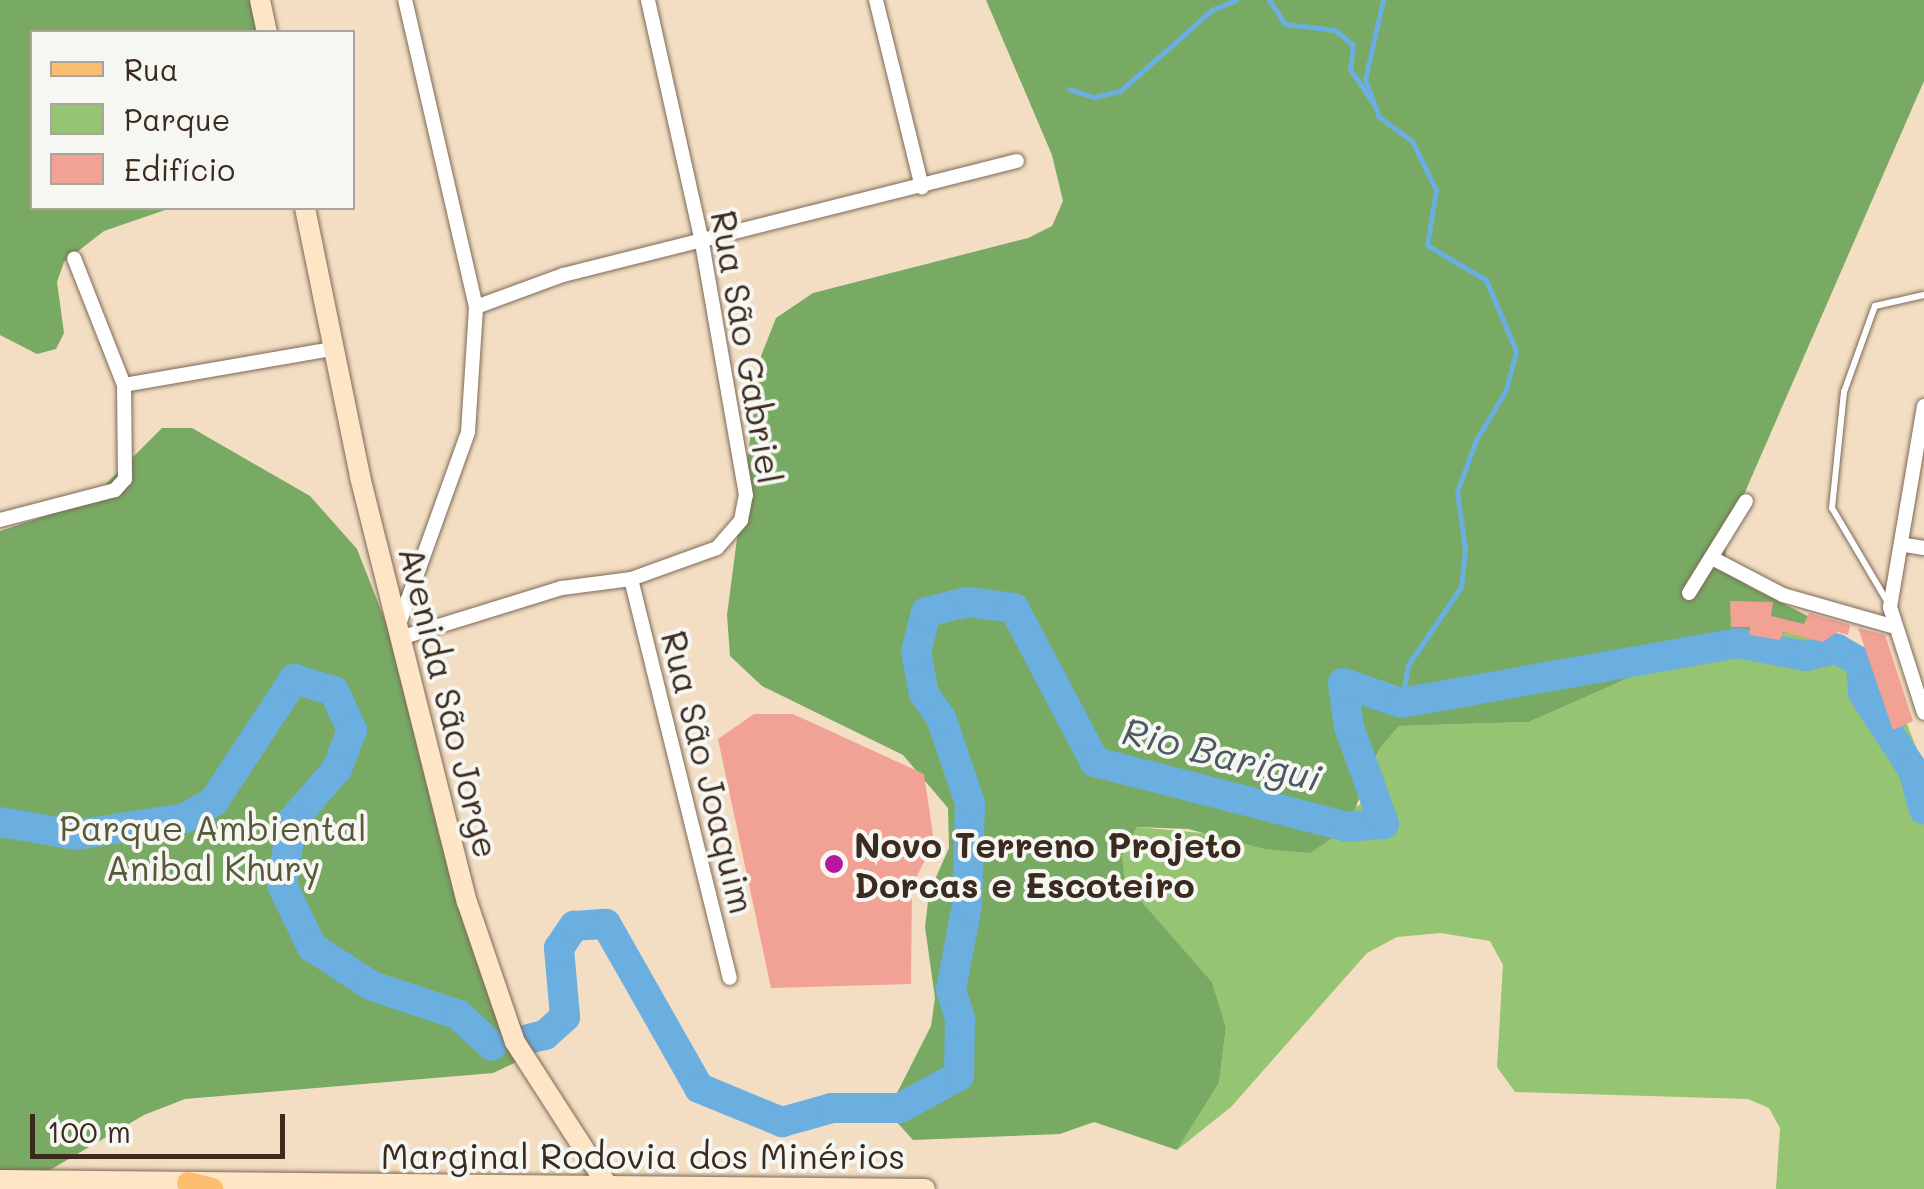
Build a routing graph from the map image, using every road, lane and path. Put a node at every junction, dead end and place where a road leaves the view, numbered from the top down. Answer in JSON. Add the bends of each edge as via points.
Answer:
{"nodes":[{"id":1,"x":260,"y":0,"type":"edge"},
{"id":2,"x":405,"y":0,"type":"edge"},
{"id":3,"x":648,"y":0,"type":"edge"},
{"id":4,"x":876,"y":0,"type":"edge"},
{"id":5,"x":267,"y":30,"type":"edge"},
{"id":6,"x":1017,"y":160,"type":"dead end"},
{"id":7,"x":922,"y":187,"type":"junction"},
{"id":8,"x":305,"y":210,"type":"edge"},
{"id":9,"x":702,"y":242,"type":"junction"},
{"id":10,"x":74,"y":258,"type":"dead end"},
{"id":11,"x":1924,"y":295,"type":"edge"},
{"id":12,"x":476,"y":307,"type":"junction"},
{"id":13,"x":333,"y":349,"type":"junction"},
{"id":14,"x":124,"y":385,"type":"junction"},
{"id":15,"x":1924,"y":406,"type":"edge"},
{"id":16,"x":1746,"y":501,"type":"dead end"},
{"id":17,"x":0,"y":520,"type":"edge"},
{"id":18,"x":1905,"y":545,"type":"junction"},
{"id":19,"x":1924,"y":548,"type":"edge"},
{"id":20,"x":1712,"y":558,"type":"junction"},
{"id":21,"x":631,"y":580,"type":"junction"},
{"id":22,"x":1689,"y":593,"type":"dead end"},
{"id":23,"x":1890,"y":607,"type":"junction"},
{"id":24,"x":1892,"y":626,"type":"junction"},
{"id":25,"x":399,"y":632,"type":"junction"},
{"id":26,"x":1921,"y":696,"type":"edge"},
{"id":27,"x":1924,"y":713,"type":"edge"},
{"id":28,"x":730,"y":978,"type":"dead end"},
{"id":29,"x":0,"y":1180,"type":"edge"},
{"id":30,"x":188,"y":1183,"type":"junction"},
{"id":31,"x":606,"y":1183,"type":"junction"},
{"id":32,"x":212,"y":1189,"type":"edge"},
{"id":33,"x":926,"y":1189,"type":"edge"}],
"edges":[{"from":1,"to":5,"type":"street"},
{"from":2,"to":12,"type":"street"},
{"from":3,"to":9,"type":"street","name":"Rua São Gabriel"},
{"from":4,"to":7,"type":"street"},
{"from":6,"to":7,"type":"street"},
{"from":7,"to":9,"type":"street"},
{"from":8,"to":13,"type":"street","name":"Avenida São Jorge"},
{"from":9,"to":12,"type":"street","via":[[563,275]]},
{"from":9,"to":21,"type":"street","name":"Rua São Gabriel","via":[[746,496],[741,520],[735,535],[717,548]]},
{"from":10,"to":14,"type":"street"},
{"from":11,"to":23,"type":"lane","via":[[1875,306],[1844,392],[1832,508]]},
{"from":12,"to":25,"type":"street","via":[[468,432]]},
{"from":13,"to":14,"type":"street"},
{"from":13,"to":25,"type":"street","name":"Avenida São Jorge"},
{"from":14,"to":17,"type":"street","via":[[125,479],[115,490]]},
{"from":15,"to":18,"type":"street"},
{"from":16,"to":20,"type":"street"},
{"from":18,"to":19,"type":"street"},
{"from":18,"to":23,"type":"street"},
{"from":20,"to":22,"type":"street"},
{"from":20,"to":24,"type":"street","via":[[1782,595]]},
{"from":21,"to":25,"type":"street","name":"Rua São Gabriel","via":[[562,588]]},
{"from":21,"to":28,"type":"street","name":"Rua São Joaquim"},
{"from":23,"to":24,"type":"street"},
{"from":24,"to":26,"type":"street"},
{"from":25,"to":31,"type":"street","name":"Avenida São Jorge","via":[[467,902],[514,1042]]},
{"from":26,"to":27,"type":"street"},
{"from":29,"to":30,"type":"street","name":"Marginal Rodovia dos Minérios"},
{"from":30,"to":31,"type":"street","name":"Marginal Rodovia dos Minérios"},
{"from":30,"to":32,"type":"main road"},
{"from":31,"to":33,"type":"street","name":"Marginal Rodovia dos Minérios"}]}
